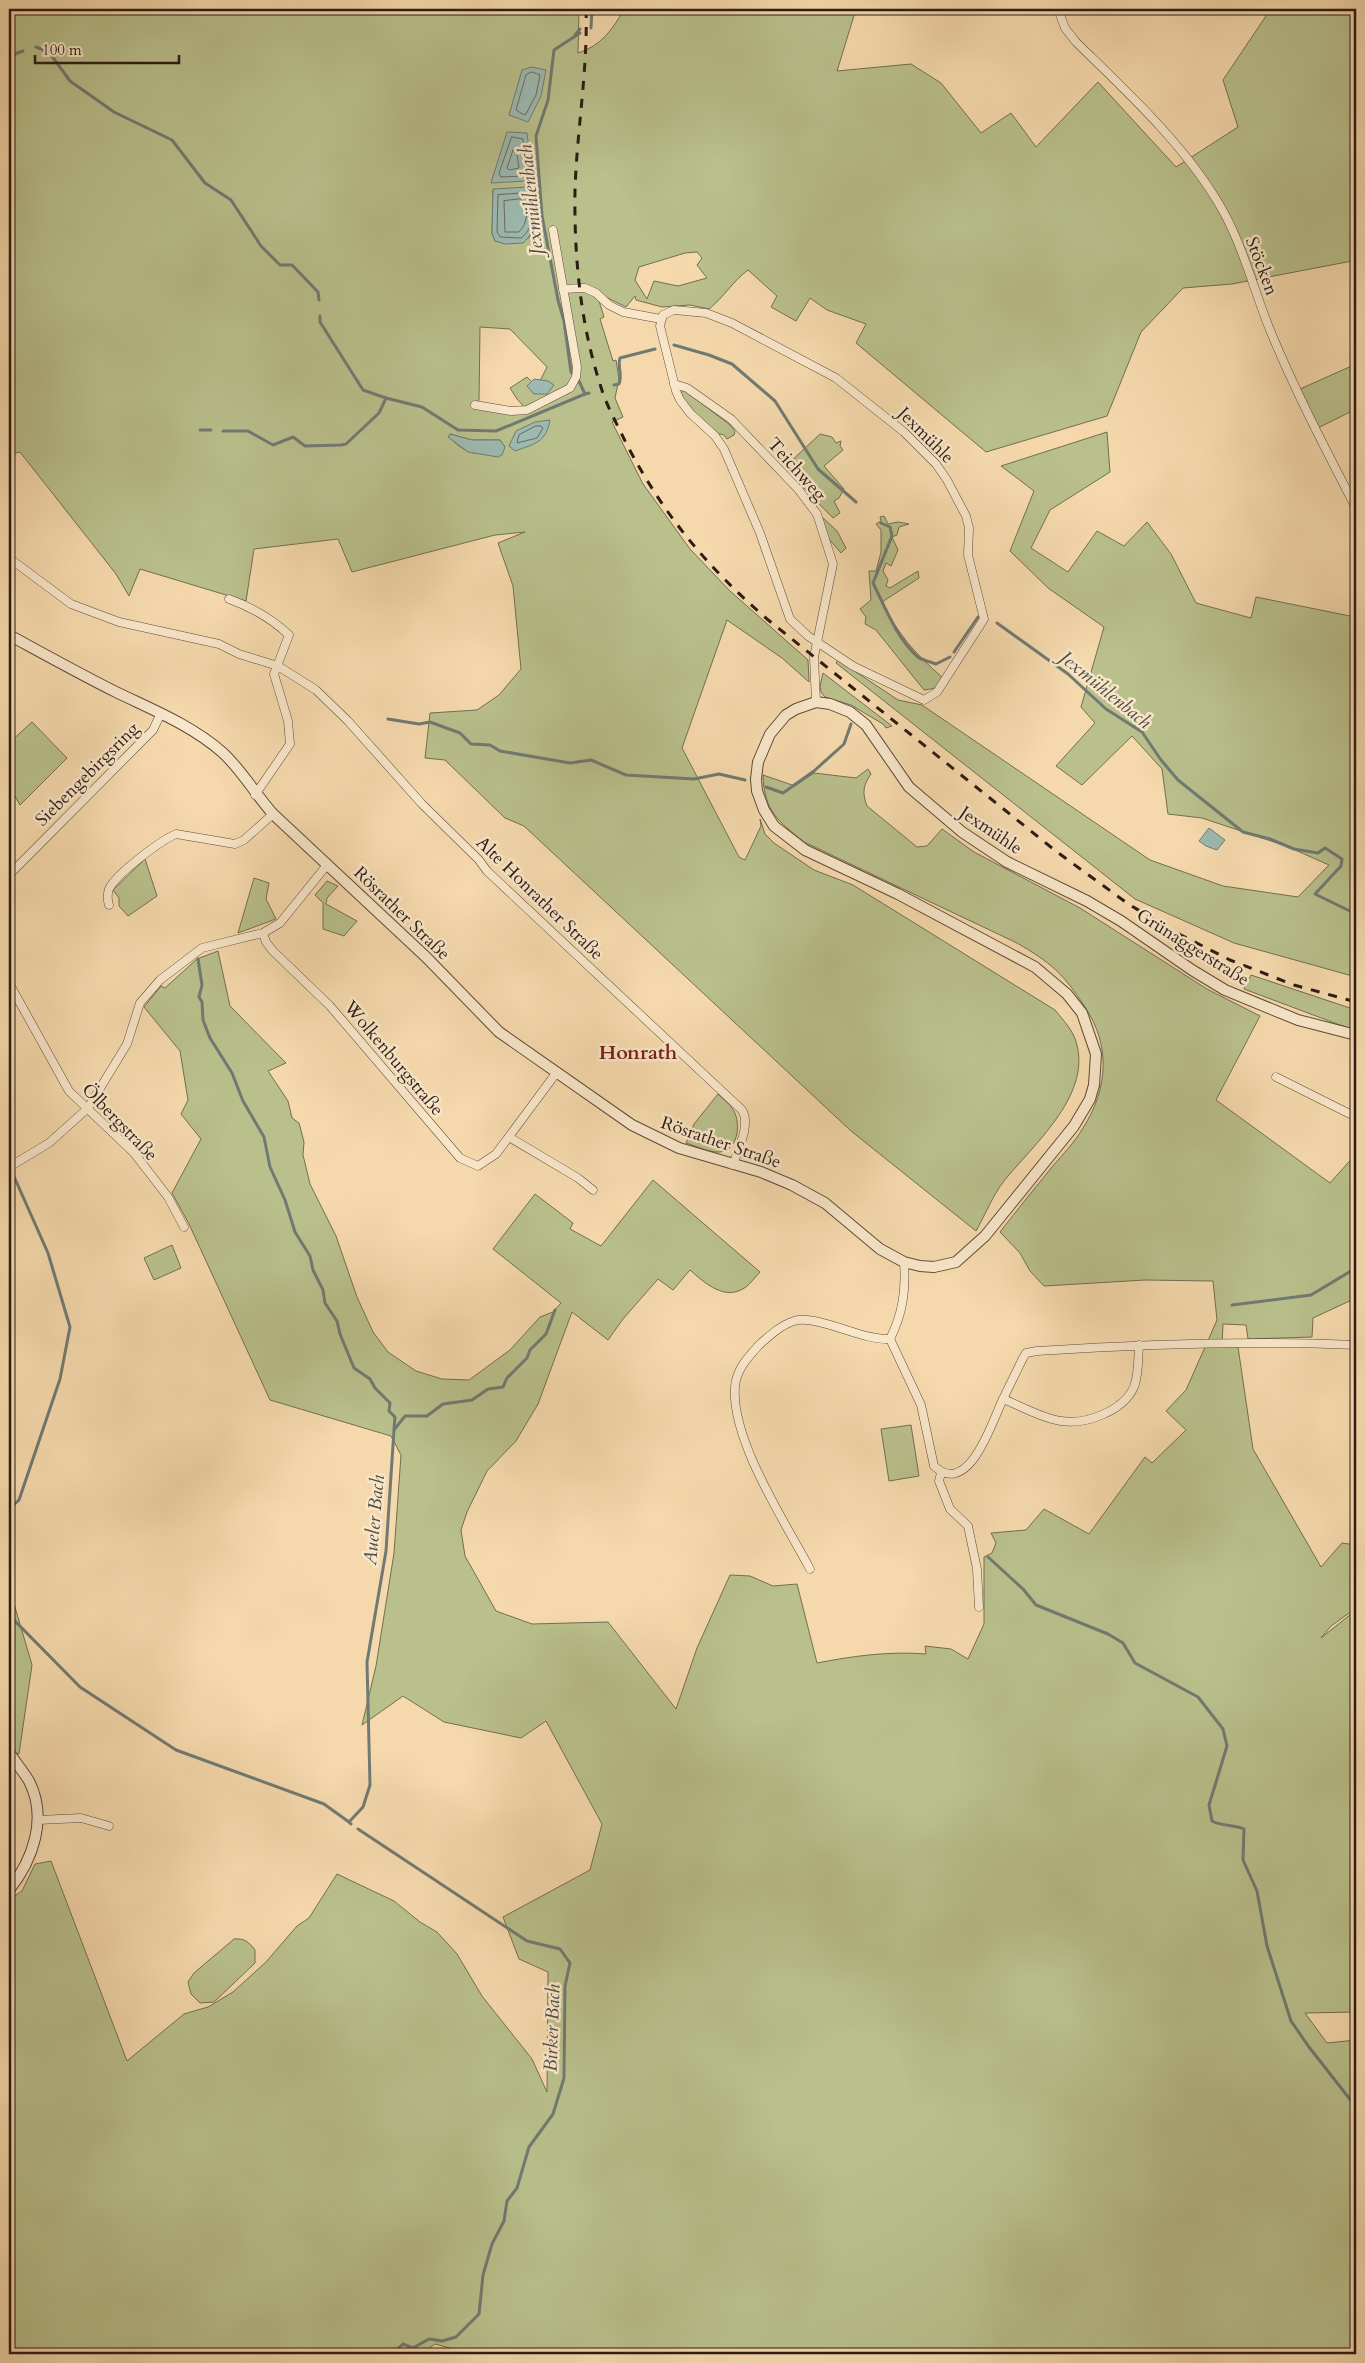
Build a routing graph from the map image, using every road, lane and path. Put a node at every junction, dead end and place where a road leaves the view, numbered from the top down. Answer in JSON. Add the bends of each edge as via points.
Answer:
{"nodes":[{"id":1,"x":1058,"y":9,"type":"edge"},
{"id":2,"x":553,"y":230,"type":"dead end"},
{"id":3,"x":563,"y":289,"type":"junction"},
{"id":4,"x":661,"y":319,"type":"junction"},
{"id":5,"x":674,"y":384,"type":"junction"},
{"id":6,"x":475,"y":405,"type":"dead end"},
{"id":7,"x":1356,"y":508,"type":"edge"},
{"id":8,"x":10,"y":562,"type":"edge"},
{"id":9,"x":229,"y":599,"type":"dead end"},
{"id":10,"x":9,"y":635,"type":"edge"},
{"id":11,"x":817,"y":640,"type":"junction"},
{"id":12,"x":278,"y":666,"type":"junction"},
{"id":13,"x":816,"y":702,"type":"junction"},
{"id":14,"x":161,"y":713,"type":"junction"},
{"id":15,"x":255,"y":795,"type":"junction"},
{"id":16,"x":273,"y":814,"type":"junction"},
{"id":17,"x":328,"y":866,"type":"junction"},
{"id":18,"x":1019,"y":868,"type":"joint"},
{"id":19,"x":9,"y":874,"type":"edge"},
{"id":20,"x":109,"y":905,"type":"dead end"},
{"id":21,"x":263,"y":933,"type":"junction"},
{"id":22,"x":9,"y":983,"type":"edge"},
{"id":23,"x":1356,"y":1035,"type":"edge"},
{"id":24,"x":557,"y":1072,"type":"junction"},
{"id":25,"x":1276,"y":1077,"type":"dead end"},
{"id":26,"x":88,"y":1108,"type":"junction"},
{"id":27,"x":1356,"y":1117,"type":"edge"},
{"id":28,"x":509,"y":1137,"type":"junction"},
{"id":29,"x":733,"y":1165,"type":"junction"},
{"id":30,"x":9,"y":1167,"type":"edge"},
{"id":31,"x":593,"y":1190,"type":"dead end"},
{"id":32,"x":184,"y":1227,"type":"dead end"},
{"id":33,"x":904,"y":1262,"type":"junction"},
{"id":34,"x":890,"y":1339,"type":"junction"},
{"id":35,"x":1139,"y":1345,"type":"junction"},
{"id":36,"x":1356,"y":1345,"type":"edge"},
{"id":37,"x":1003,"y":1399,"type":"junction"},
{"id":38,"x":941,"y":1473,"type":"junction"},
{"id":39,"x":810,"y":1569,"type":"dead end"},
{"id":40,"x":979,"y":1607,"type":"dead end"},
{"id":41,"x":9,"y":1752,"type":"edge"},
{"id":42,"x":38,"y":1820,"type":"junction"},
{"id":43,"x":109,"y":1826,"type":"dead end"},
{"id":44,"x":9,"y":1890,"type":"edge"}],
"edges":[{"from":1,"to":7,"type":"street","name":"Stöcken","via":[[1065,28],[1166,132],[1218,201],[1270,330]]},
{"from":2,"to":3,"type":"street"},
{"from":3,"to":4,"type":"street","via":[[585,288],[623,312]]},
{"from":3,"to":6,"type":"street","via":[[577,367],[570,388],[528,410],[511,411]]},
{"from":4,"to":5,"type":"street","name":"Jexmühle"},
{"from":4,"to":11,"type":"street","name":"Jexmühle","via":[[674,310],[706,313],[732,323],[836,378],[904,432],[936,464],[966,516],[968,555],[984,619],[937,692],[924,700],[890,686]]},
{"from":5,"to":11,"type":"street","name":"Jexmühle","via":[[680,400],[724,449],[760,533],[790,619]]},
{"from":5,"to":11,"type":"street","name":"Teichweg","via":[[687,388],[731,419],[798,489],[817,514],[833,564]]},
{"from":8,"to":12,"type":"street","name":"Alte Honrather Straße","via":[[79,608],[118,622],[207,640]]},
{"from":9,"to":12,"type":"street","via":[[272,620],[289,635]]},
{"from":10,"to":14,"type":"street","name":"Rösrather Straße"},
{"from":11,"to":13,"type":"street","via":[[814,657]]},
{"from":12,"to":15,"type":"street","via":[[274,674],[288,721],[290,744]]},
{"from":12,"to":29,"type":"street","name":"Alte Honrather Straße","via":[[332,703],[395,775],[487,871],[742,1110],[746,1115],[745,1124]]},
{"from":13,"to":18,"type":"street","name":"Jexmühle","via":[[841,707],[858,717],[909,787],[962,832]]},
{"from":13,"to":33,"type":"street","name":"Rösrather Straße","via":[[786,716],[770,734],[760,755],[756,780],[764,810],[774,826],[786,838],[810,852],[898,894],[1035,967],[1082,1013],[1096,1054],[1090,1099],[1074,1126],[985,1236],[948,1265],[920,1266]]},
{"from":14,"to":15,"type":"street","name":"Rösrather Straße","via":[[189,727],[221,752],[234,764]]},
{"from":14,"to":19,"type":"street","name":"Siebengebirgsring","via":[[153,730]]},
{"from":15,"to":16,"type":"street","name":"Rösrather Straße"},
{"from":16,"to":17,"type":"street","name":"Rösrather Straße"},
{"from":16,"to":20,"type":"street","via":[[235,844],[176,834],[167,838],[136,861],[110,888]]},
{"from":17,"to":21,"type":"street","via":[[280,923]]},
{"from":17,"to":24,"type":"street","name":"Rösrather Straße","via":[[419,951],[498,1032]]},
{"from":18,"to":23,"type":"street","name":"Grünaggerstraße","via":[[1096,906],[1225,990],[1298,1020]]},
{"from":21,"to":26,"type":"street","via":[[202,948],[160,980],[140,1003],[127,1044]]},
{"from":21,"to":28,"type":"street","name":"Wolkenburgstraße","via":[[273,951],[330,1006],[460,1158],[478,1166],[496,1154]]},
{"from":22,"to":26,"type":"street","name":"Ölbergstraße","via":[[69,1091]]},
{"from":24,"to":28,"type":"street","name":"Wolkenburgstraße"},
{"from":24,"to":29,"type":"street","name":"Rösrather Straße","via":[[655,1138]]},
{"from":25,"to":27,"type":"street"},
{"from":26,"to":30,"type":"street","via":[[49,1143]]},
{"from":26,"to":32,"type":"street","name":"Ölbergstraße","via":[[134,1154],[168,1198]]},
{"from":28,"to":31,"type":"street"},
{"from":29,"to":33,"type":"street","name":"Rösrather Straße","via":[[760,1172],[820,1200],[880,1249]]},
{"from":33,"to":34,"type":"street","via":[[905,1293],[900,1319]]},
{"from":34,"to":38,"type":"street","via":[[921,1405],[934,1466]]},
{"from":34,"to":39,"type":"street","via":[[875,1339],[814,1322],[793,1321],[774,1332],[746,1358],[737,1376],[739,1420],[757,1473]]},
{"from":35,"to":36,"type":"street","via":[[1255,1342]]},
{"from":35,"to":37,"type":"street","via":[[1026,1354],[1016,1368]]},
{"from":35,"to":37,"type":"street","via":[[1134,1385],[1128,1397],[1100,1416],[1061,1421]]},
{"from":37,"to":38,"type":"street","via":[[971,1463],[962,1472]]},
{"from":38,"to":40,"type":"street","via":[[939,1481],[950,1509],[968,1526],[977,1569]]},
{"from":41,"to":42,"type":"street","via":[[29,1781]]},
{"from":42,"to":43,"type":"street","via":[[81,1818]]},
{"from":42,"to":44,"type":"street","via":[[28,1860]]}]}
